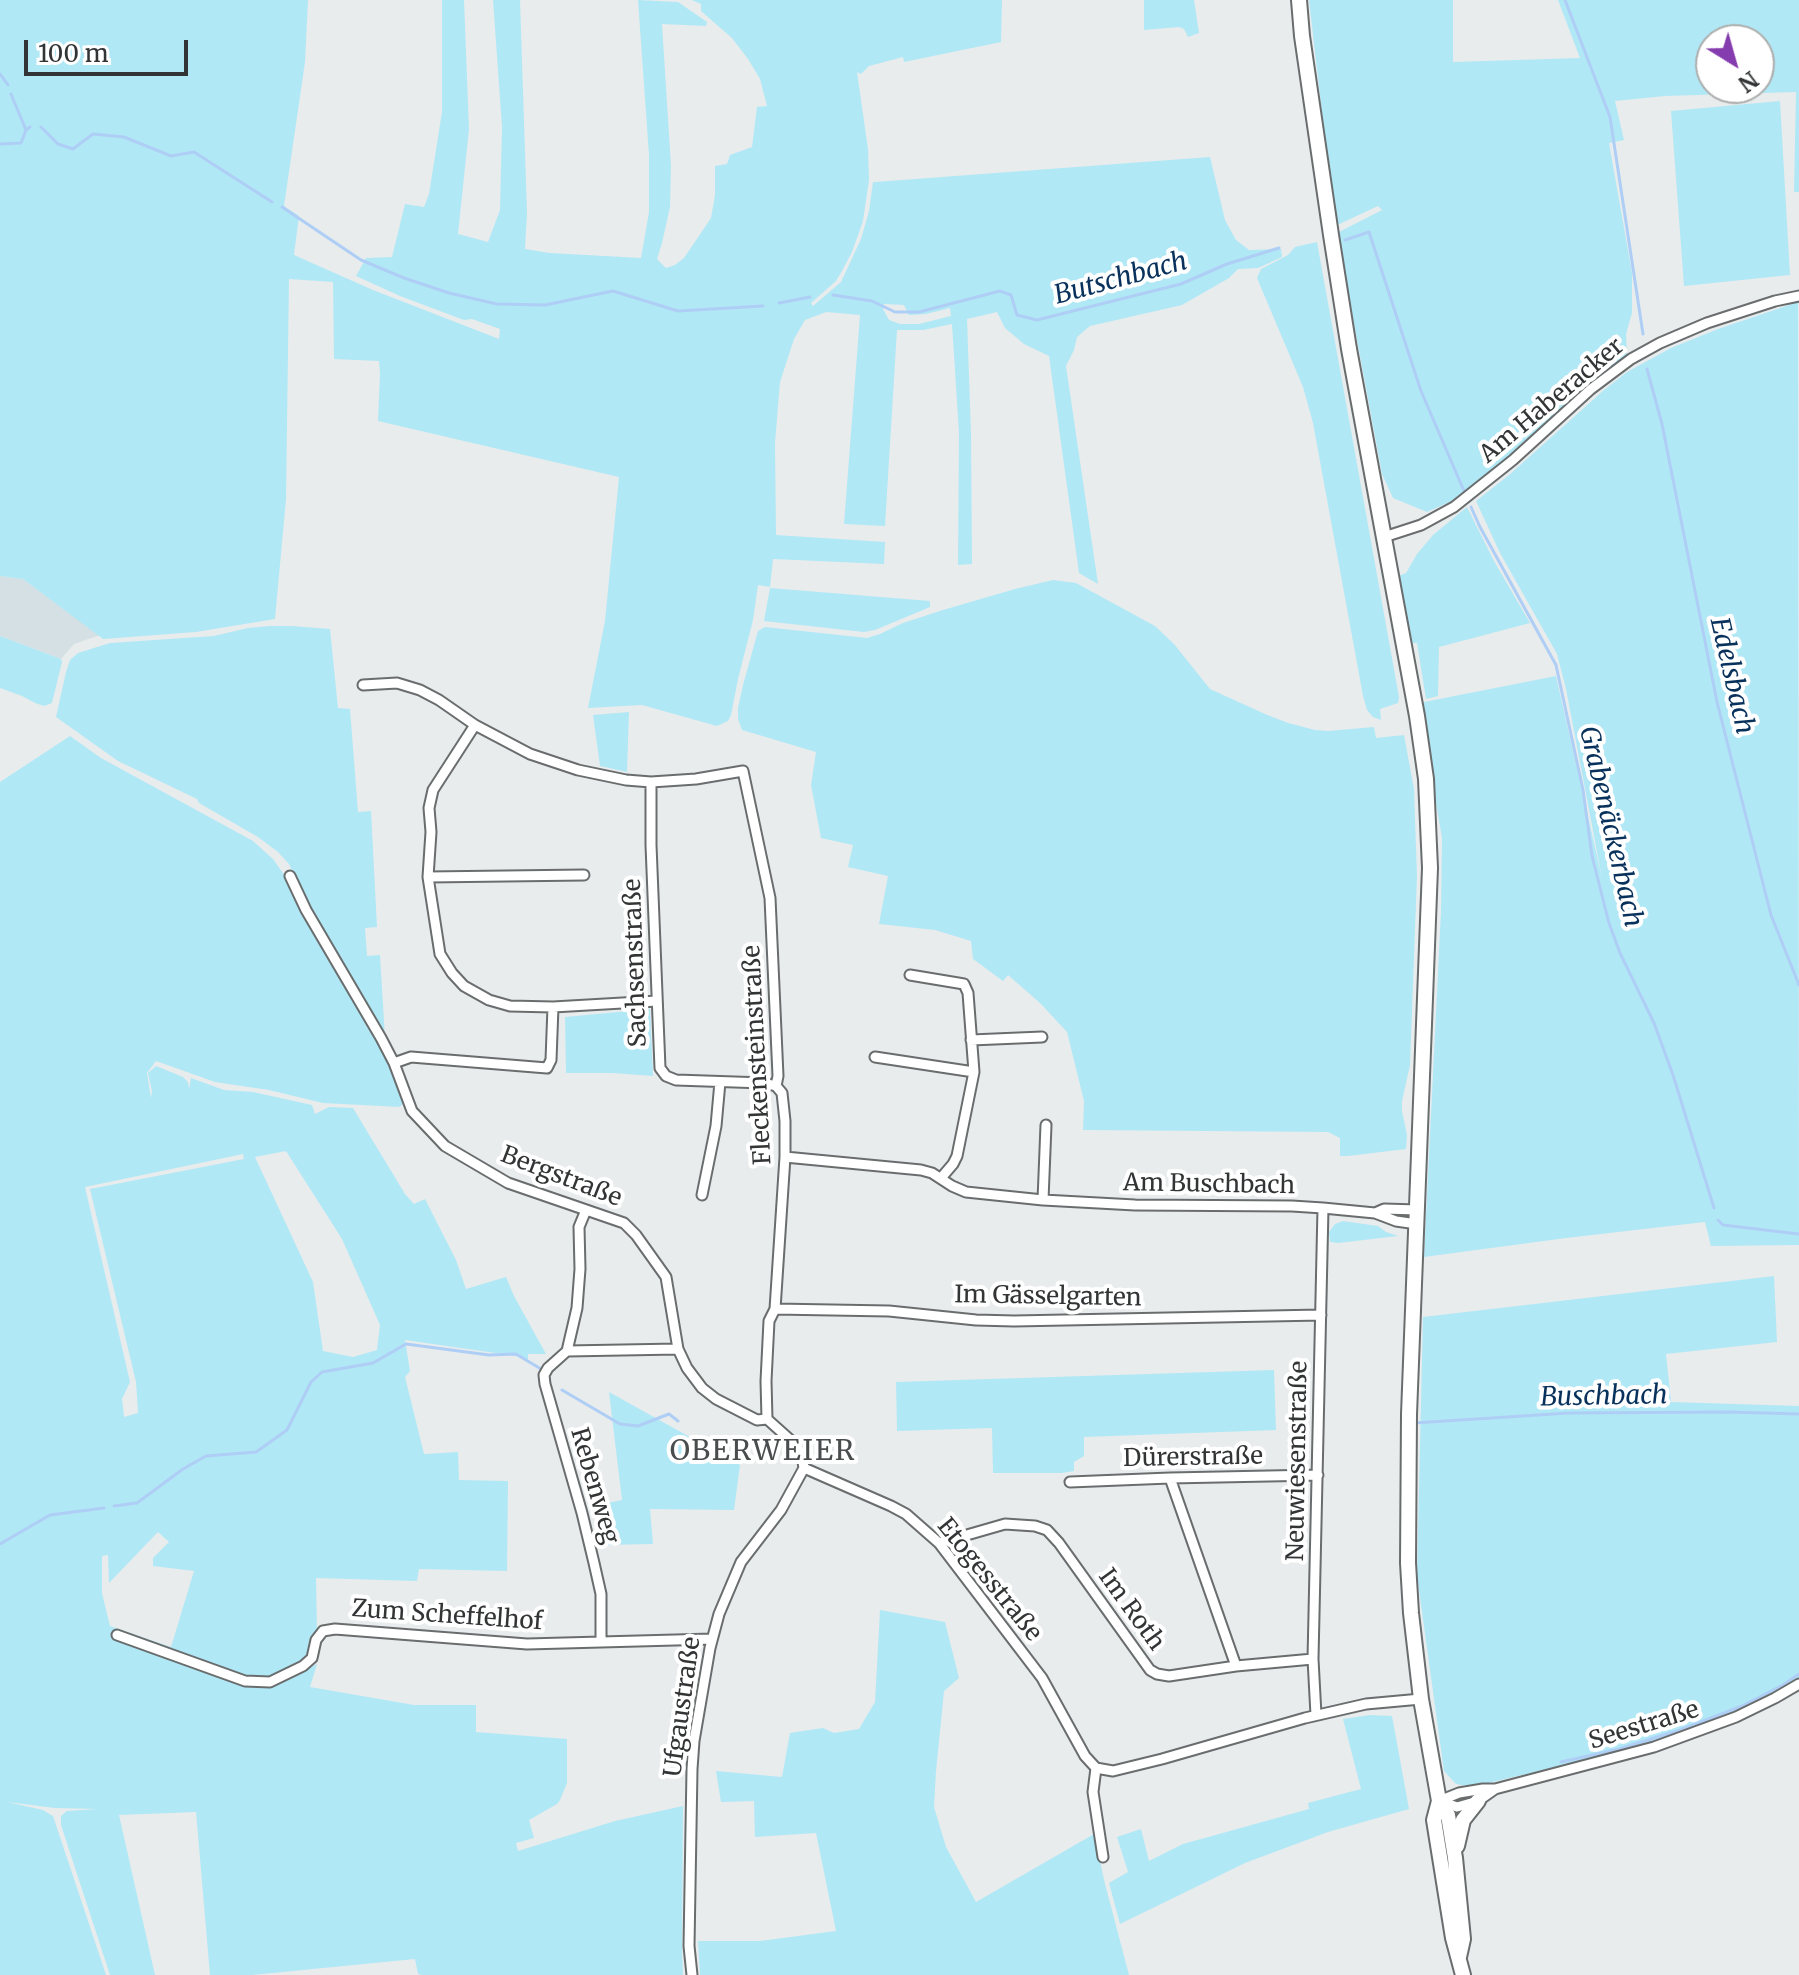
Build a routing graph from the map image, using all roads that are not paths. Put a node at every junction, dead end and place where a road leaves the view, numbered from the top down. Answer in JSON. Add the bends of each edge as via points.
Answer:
{"nodes":[{"id":1,"x":1299,"y":0,"type":"edge"},
{"id":2,"x":1799,"y":296,"type":"edge"},
{"id":3,"x":1384,"y":537,"type":"junction"},
{"id":4,"x":363,"y":685,"type":"dead end"},
{"id":5,"x":475,"y":725,"type":"junction"},
{"id":6,"x":651,"y":782,"type":"junction"},
{"id":7,"x":584,"y":875,"type":"dead end"},
{"id":8,"x":290,"y":876,"type":"dead end"},
{"id":9,"x":428,"y":877,"type":"junction"},
{"id":10,"x":910,"y":975,"type":"dead end"},
{"id":11,"x":657,"y":1001,"type":"junction"},
{"id":12,"x":553,"y":1007,"type":"junction"},
{"id":13,"x":1042,"y":1037,"type":"dead end"},
{"id":14,"x":971,"y":1040,"type":"junction"},
{"id":15,"x":875,"y":1057,"type":"dead end"},
{"id":16,"x":394,"y":1063,"type":"junction"},
{"id":17,"x":974,"y":1072,"type":"junction"},
{"id":18,"x":720,"y":1082,"type":"junction"},
{"id":19,"x":776,"y":1086,"type":"junction"},
{"id":20,"x":1046,"y":1125,"type":"dead end"},
{"id":21,"x":785,"y":1157,"type":"junction"},
{"id":22,"x":941,"y":1178,"type":"junction"},
{"id":23,"x":702,"y":1195,"type":"dead end"},
{"id":24,"x":1043,"y":1200,"type":"junction"},
{"id":25,"x":1323,"y":1208,"type":"junction"},
{"id":26,"x":586,"y":1210,"type":"junction"},
{"id":27,"x":1417,"y":1217,"type":"junction"},
{"id":28,"x":775,"y":1309,"type":"junction"},
{"id":29,"x":1321,"y":1315,"type":"junction"},
{"id":30,"x":678,"y":1349,"type":"junction"},
{"id":31,"x":567,"y":1351,"type":"junction"},
{"id":32,"x":767,"y":1419,"type":"junction"},
{"id":33,"x":804,"y":1468,"type":"junction"},
{"id":34,"x":1318,"y":1475,"type":"junction"},
{"id":35,"x":1170,"y":1478,"type":"junction"},
{"id":36,"x":1070,"y":1482,"type":"dead end"},
{"id":37,"x":939,"y":1543,"type":"junction"},
{"id":38,"x":117,"y":1635,"type":"dead end"},
{"id":39,"x":712,"y":1639,"type":"junction"},
{"id":40,"x":601,"y":1641,"type":"junction"},
{"id":41,"x":1313,"y":1659,"type":"junction"},
{"id":42,"x":1236,"y":1666,"type":"junction"},
{"id":43,"x":1799,"y":1684,"type":"edge"},
{"id":44,"x":1421,"y":1699,"type":"junction"},
{"id":45,"x":1316,"y":1715,"type":"junction"},
{"id":46,"x":1096,"y":1768,"type":"junction"},
{"id":47,"x":1495,"y":1789,"type":"junction"},
{"id":48,"x":1439,"y":1801,"type":"junction"},
{"id":49,"x":1478,"y":1801,"type":"junction"},
{"id":50,"x":1103,"y":1857,"type":"dead end"},
{"id":51,"x":1455,"y":1858,"type":"junction"},
{"id":52,"x":1459,"y":1957,"type":"junction"},
{"id":53,"x":692,"y":1975,"type":"edge"},
{"id":54,"x":1463,"y":1975,"type":"edge"}],
"edges":[{"from":1,"to":3,"type":"main road","via":[[1349,349]]},
{"from":2,"to":3,"type":"street","name":"Am Haberacker","via":[[1707,323],[1631,359],[1454,507]]},
{"from":3,"to":27,"type":"main road","via":[[1419,732],[1430,838]]},
{"from":4,"to":5,"type":"street","via":[[409,686]]},
{"from":5,"to":6,"type":"street","via":[[530,754],[578,770]]},
{"from":5,"to":9,"type":"street","via":[[433,790]]},
{"from":6,"to":11,"type":"street","name":"Sachsenstraße"},
{"from":6,"to":19,"type":"street","name":"Fleckensteinstraße","via":[[743,771],[770,898]]},
{"from":7,"to":9,"type":"street"},
{"from":8,"to":16,"type":"street","name":"Bergstraße"},
{"from":9,"to":12,"type":"street","via":[[440,954],[464,986],[510,1006]]},
{"from":10,"to":14,"type":"street","via":[[964,984]]},
{"from":11,"to":12,"type":"street"},
{"from":11,"to":18,"type":"street","name":"Sachsenstraße","via":[[660,1068],[666,1076]]},
{"from":12,"to":16,"type":"street","via":[[547,1068],[411,1057]]},
{"from":13,"to":14,"type":"street"},
{"from":14,"to":17,"type":"street"},
{"from":15,"to":17,"type":"street"},
{"from":16,"to":26,"type":"street","name":"Bergstraße","via":[[412,1111],[445,1146],[508,1183]]},
{"from":17,"to":22,"type":"street","via":[[957,1156]]},
{"from":18,"to":19,"type":"street","name":"Sachsenstraße"},
{"from":18,"to":23,"type":"street"},
{"from":19,"to":21,"type":"street","name":"Fleckensteinstraße","via":[[782,1093]]},
{"from":20,"to":24,"type":"street"},
{"from":21,"to":22,"type":"street","name":"Am Buschbach","via":[[921,1170]]},
{"from":21,"to":28,"type":"street","name":"Fleckensteinstraße"},
{"from":22,"to":24,"type":"street","name":"Am Buschbach","via":[[966,1192]]},
{"from":24,"to":25,"type":"street","name":"Am Buschbach"},
{"from":25,"to":27,"type":"street","name":"Am Buschbach","via":[[1375,1213],[1384,1209]]},
{"from":25,"to":29,"type":"street","name":"Neuwiesenstraße"},
{"from":26,"to":30,"type":"street","name":"Bergstraße","via":[[624,1223],[660,1265]]},
{"from":26,"to":31,"type":"street","name":"Rebenweg","via":[[579,1227],[577,1308]]},
{"from":27,"to":44,"type":"main road","via":[[1408,1563]]},
{"from":28,"to":29,"type":"street","name":"Im Gässelgarten","via":[[1014,1321]]},
{"from":28,"to":32,"type":"street","name":"Fleckensteinstraße","via":[[769,1321]]},
{"from":29,"to":34,"type":"street","name":"Neuwiesenstraße"},
{"from":30,"to":31,"type":"street"},
{"from":30,"to":32,"type":"street","name":"Bergstraße","via":[[702,1388],[740,1413]]},
{"from":31,"to":40,"type":"street","name":"Rebenweg","via":[[548,1368],[545,1384],[598,1578]]},
{"from":32,"to":33,"type":"street","via":[[796,1445]]},
{"from":33,"to":37,"type":"street","name":"Etogesstraße","via":[[898,1510]]},
{"from":33,"to":39,"type":"street","name":"Ufgaustraße","via":[[781,1510],[741,1562]]},
{"from":34,"to":35,"type":"street","name":"Dürerstraße"},
{"from":34,"to":41,"type":"street","name":"Neuwiesenstraße"},
{"from":35,"to":36,"type":"street","name":"Dürerstraße"},
{"from":35,"to":42,"type":"street"},
{"from":37,"to":42,"type":"street","name":"Im Roth","via":[[1005,1524],[1047,1530],[1150,1670],[1169,1676]]},
{"from":37,"to":46,"type":"street","name":"Etogesstraße","via":[[1042,1678]]},
{"from":38,"to":40,"type":"street","name":"Zum Scheffelhof","via":[[245,1681],[270,1682],[303,1666],[323,1631],[335,1629],[527,1644]]},
{"from":39,"to":40,"type":"street","name":"Zum Scheffelhof"},
{"from":39,"to":53,"type":"street","name":"Ufgaustraße","via":[[692,1769]]},
{"from":41,"to":42,"type":"street","name":"Im Roth"},
{"from":41,"to":45,"type":"street","name":"Neuwiesenstraße"},
{"from":43,"to":47,"type":"street","name":"Seestraße","via":[[1693,1734]]},
{"from":44,"to":45,"type":"street"},
{"from":44,"to":48,"type":"main road"},
{"from":45,"to":46,"type":"street","via":[[1113,1771]]},
{"from":46,"to":50,"type":"street","via":[[1093,1792]]},
{"from":47,"to":48,"type":"street","name":"Seestraße"},
{"from":47,"to":49,"type":"street","name":"Seestraße"},
{"from":48,"to":49,"type":"street","via":[[1457,1807]]},
{"from":48,"to":51,"type":"main road","via":[[1448,1815]]},
{"from":48,"to":52,"type":"main road","via":[[1434,1820]]},
{"from":49,"to":51,"type":"main road","via":[[1463,1820]]},
{"from":51,"to":52,"type":"main road","via":[[1463,1939]]},
{"from":52,"to":54,"type":"main road"}]}
